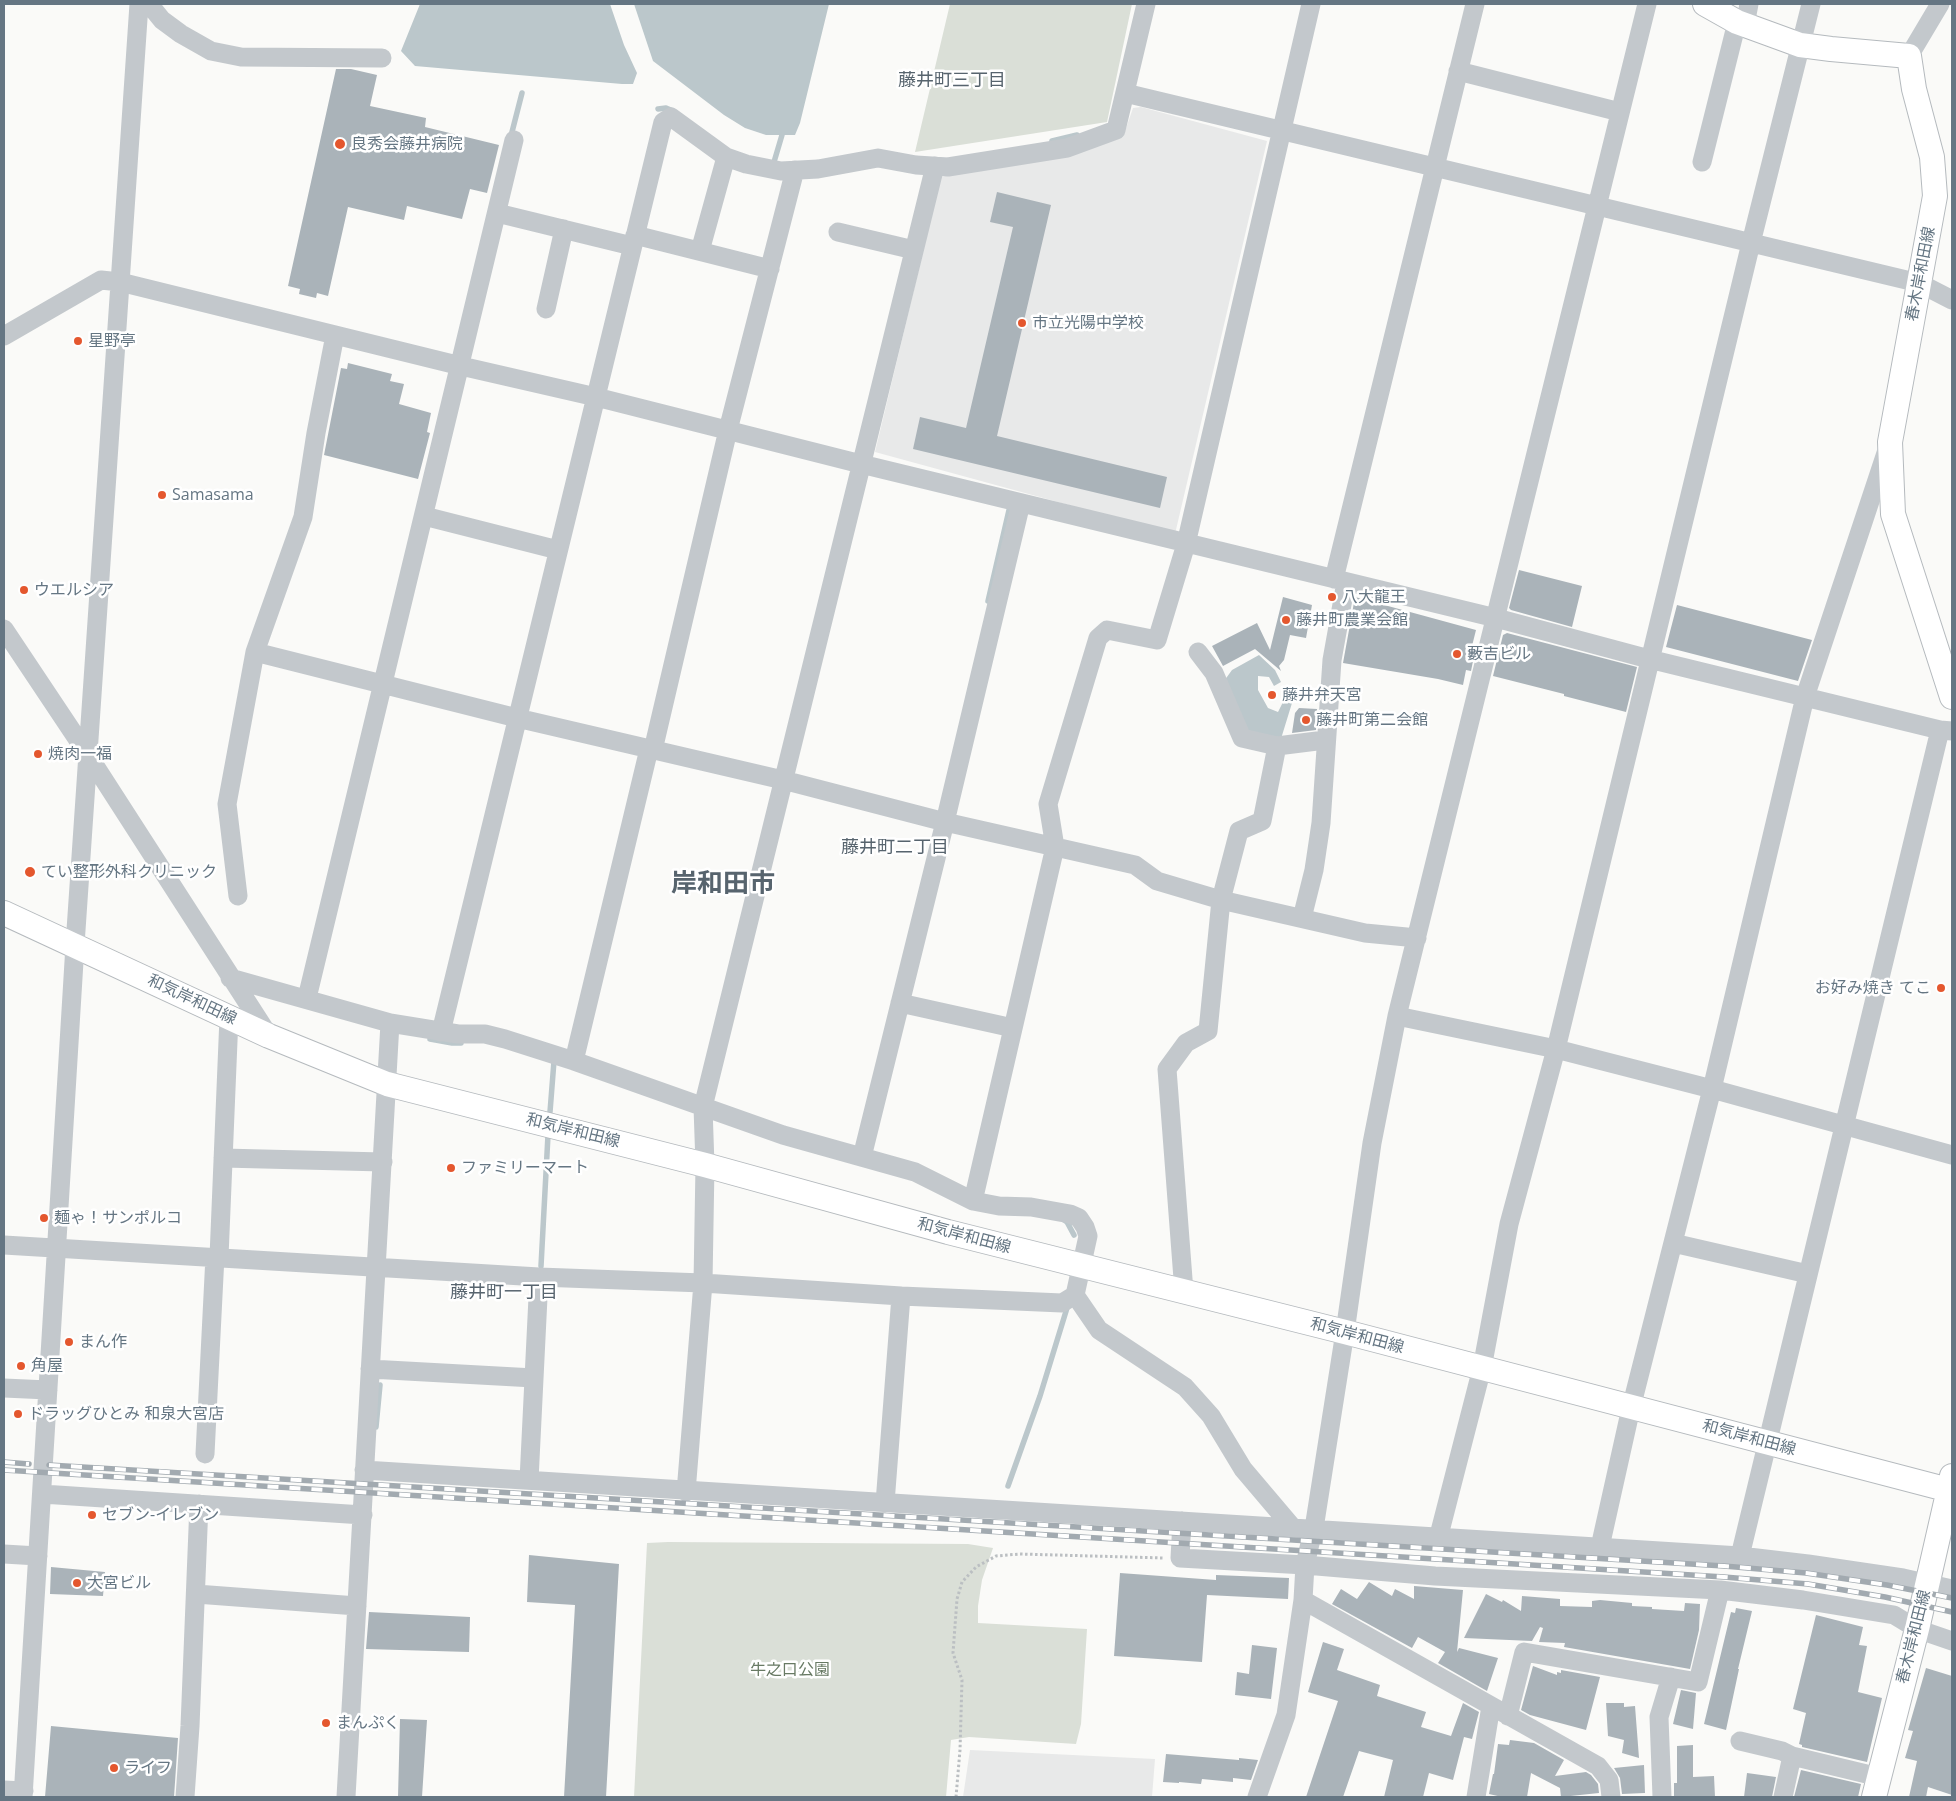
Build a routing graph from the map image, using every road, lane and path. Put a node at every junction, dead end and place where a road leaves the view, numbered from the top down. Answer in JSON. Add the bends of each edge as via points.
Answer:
{"nodes":[{"id":1,"x":139,"y":4,"type":"edge"},
{"id":2,"x":149,"y":4,"type":"edge"},
{"id":3,"x":1146,"y":4,"type":"edge"},
{"id":4,"x":1311,"y":4,"type":"edge"},
{"id":5,"x":1475,"y":4,"type":"edge"},
{"id":6,"x":1647,"y":4,"type":"edge"},
{"id":7,"x":1705,"y":4,"type":"edge"},
{"id":8,"x":1810,"y":4,"type":"edge"},
{"id":9,"x":1943,"y":10,"type":"edge"},
{"id":10,"x":1744,"y":17,"type":"edge"},
{"id":11,"x":1800,"y":45,"type":"junction"},
{"id":12,"x":1909,"y":56,"type":"junction"},
{"id":13,"x":382,"y":58,"type":"dead end"},
{"id":14,"x":1458,"y":71,"type":"junction"},
{"id":15,"x":1125,"y":93,"type":"junction"},
{"id":16,"x":1620,"y":112,"type":"junction"},
{"id":17,"x":1281,"y":129,"type":"junction"},
{"id":18,"x":514,"y":140,"type":"dead end"},
{"id":19,"x":726,"y":157,"type":"junction"},
{"id":20,"x":1702,"y":162,"type":"dead end"},
{"id":21,"x":935,"y":166,"type":"junction"},
{"id":22,"x":1435,"y":167,"type":"junction"},
{"id":23,"x":795,"y":170,"type":"junction"},
{"id":24,"x":1597,"y":206,"type":"junction"},
{"id":25,"x":497,"y":213,"type":"junction"},
{"id":26,"x":564,"y":229,"type":"junction"},
{"id":27,"x":838,"y":232,"type":"dead end"},
{"id":28,"x":634,"y":240,"type":"junction"},
{"id":29,"x":1751,"y":243,"type":"junction"},
{"id":30,"x":914,"y":250,"type":"junction"},
{"id":31,"x":700,"y":252,"type":"junction"},
{"id":32,"x":770,"y":269,"type":"junction"},
{"id":33,"x":120,"y":282,"type":"junction"},
{"id":34,"x":1919,"y":283,"type":"junction"},
{"id":35,"x":1952,"y":300,"type":"edge"},
{"id":36,"x":546,"y":308,"type":"dead end"},
{"id":37,"x":335,"y":335,"type":"junction"},
{"id":38,"x":4,"y":336,"type":"edge"},
{"id":39,"x":460,"y":366,"type":"junction"},
{"id":40,"x":596,"y":396,"type":"junction"},
{"id":41,"x":728,"y":430,"type":"junction"},
{"id":42,"x":1890,"y":442,"type":"junction"},
{"id":43,"x":861,"y":464,"type":"junction"},
{"id":44,"x":1021,"y":503,"type":"junction"},
{"id":45,"x":424,"y":516,"type":"junction"},
{"id":46,"x":1186,"y":544,"type":"junction"},
{"id":47,"x":558,"y":550,"type":"junction"},
{"id":48,"x":1340,"y":580,"type":"junction"},
{"id":49,"x":1496,"y":618,"type":"junction"},
{"id":50,"x":4,"y":629,"type":"edge"},
{"id":51,"x":255,"y":652,"type":"junction"},
{"id":52,"x":1198,"y":652,"type":"dead end"},
{"id":53,"x":1649,"y":659,"type":"junction"},
{"id":54,"x":383,"y":684,"type":"junction"},
{"id":55,"x":1952,"y":696,"type":"edge"},
{"id":56,"x":1805,"y":697,"type":"junction"},
{"id":57,"x":517,"y":718,"type":"junction"},
{"id":58,"x":1946,"y":731,"type":"edge"},
{"id":59,"x":1326,"y":740,"type":"junction"},
{"id":60,"x":1277,"y":746,"type":"junction"},
{"id":61,"x":651,"y":749,"type":"junction"},
{"id":62,"x":88,"y":755,"type":"junction"},
{"id":63,"x":784,"y":780,"type":"junction"},
{"id":64,"x":945,"y":822,"type":"junction"},
{"id":65,"x":1055,"y":846,"type":"junction"},
{"id":66,"x":238,"y":896,"type":"dead end"},
{"id":67,"x":1221,"y":900,"type":"junction"},
{"id":68,"x":4,"y":913,"type":"edge"},
{"id":69,"x":1302,"y":918,"type":"junction"},
{"id":70,"x":1416,"y":938,"type":"junction"},
{"id":71,"x":75,"y":945,"type":"junction"},
{"id":72,"x":230,"y":978,"type":"junction"},
{"id":73,"x":307,"y":998,"type":"junction"},
{"id":74,"x":900,"y":1002,"type":"junction"},
{"id":75,"x":1397,"y":1016,"type":"junction"},
{"id":76,"x":229,"y":1017,"type":"junction"},
{"id":77,"x":390,"y":1022,"type":"junction"},
{"id":78,"x":1013,"y":1028,"type":"junction"},
{"id":79,"x":441,"y":1032,"type":"junction"},
{"id":80,"x":268,"y":1036,"type":"junction"},
{"id":81,"x":1556,"y":1049,"type":"junction"},
{"id":82,"x":574,"y":1061,"type":"junction"},
{"id":83,"x":387,"y":1084,"type":"junction"},
{"id":84,"x":1712,"y":1089,"type":"junction"},
{"id":85,"x":703,"y":1107,"type":"junction"},
{"id":86,"x":1844,"y":1125,"type":"junction"},
{"id":87,"x":1952,"y":1155,"type":"edge"},
{"id":88,"x":862,"y":1157,"type":"junction"},
{"id":89,"x":223,"y":1158,"type":"junction"},
{"id":90,"x":382,"y":1162,"type":"junction"},
{"id":91,"x":705,"y":1165,"type":"junction"},
{"id":92,"x":973,"y":1201,"type":"junction"},
{"id":93,"x":1673,"y":1244,"type":"junction"},
{"id":94,"x":4,"y":1245,"type":"edge"},
{"id":95,"x":57,"y":1247,"type":"junction"},
{"id":96,"x":217,"y":1256,"type":"junction"},
{"id":97,"x":376,"y":1266,"type":"junction"},
{"id":98,"x":1082,"y":1266,"type":"junction"},
{"id":99,"x":1808,"y":1274,"type":"junction"},
{"id":100,"x":539,"y":1277,"type":"junction"},
{"id":101,"x":703,"y":1283,"type":"junction"},
{"id":102,"x":1184,"y":1292,"type":"junction"},
{"id":103,"x":1075,"y":1295,"type":"junction"},
{"id":104,"x":901,"y":1296,"type":"junction"},
{"id":105,"x":1345,"y":1332,"type":"junction"},
{"id":106,"x":1482,"y":1368,"type":"junction"},
{"id":107,"x":370,"y":1369,"type":"junction"},
{"id":108,"x":534,"y":1378,"type":"junction"},
{"id":109,"x":4,"y":1388,"type":"edge"},
{"id":110,"x":48,"y":1390,"type":"junction"},
{"id":111,"x":1631,"y":1408,"type":"junction"},
{"id":112,"x":1766,"y":1443,"type":"junction"},
{"id":113,"x":205,"y":1454,"type":"dead end"},
{"id":114,"x":364,"y":1470,"type":"junction"},
{"id":115,"x":529,"y":1480,"type":"junction"},
{"id":116,"x":1951,"y":1486,"type":"edge"},
{"id":117,"x":686,"y":1492,"type":"junction"},
{"id":118,"x":42,"y":1494,"type":"junction"},
{"id":119,"x":886,"y":1503,"type":"junction"},
{"id":120,"x":199,"y":1504,"type":"junction"},
{"id":121,"x":363,"y":1515,"type":"junction"},
{"id":122,"x":1182,"y":1521,"type":"junction"},
{"id":123,"x":1293,"y":1528,"type":"junction"},
{"id":124,"x":1314,"y":1530,"type":"junction"},
{"id":125,"x":1438,"y":1539,"type":"junction"},
{"id":126,"x":1600,"y":1547,"type":"junction"},
{"id":127,"x":4,"y":1554,"type":"edge"},
{"id":128,"x":38,"y":1556,"type":"junction"},
{"id":129,"x":1740,"y":1556,"type":"junction"},
{"id":130,"x":1168,"y":1564,"type":"dead end"},
{"id":131,"x":1306,"y":1565,"type":"junction"},
{"id":132,"x":1927,"y":1584,"type":"junction"},
{"id":133,"x":1952,"y":1589,"type":"edge"},
{"id":134,"x":1720,"y":1590,"type":"junction"},
{"id":135,"x":196,"y":1594,"type":"junction"},
{"id":136,"x":1303,"y":1600,"type":"junction"},
{"id":137,"x":358,"y":1606,"type":"junction"},
{"id":138,"x":1917,"y":1629,"type":"junction"},
{"id":139,"x":1952,"y":1641,"type":"edge"},
{"id":140,"x":1671,"y":1677,"type":"junction"},
{"id":141,"x":1491,"y":1706,"type":"junction"},
{"id":142,"x":1508,"y":1716,"type":"junction"},
{"id":143,"x":1740,"y":1741,"type":"dead end"},
{"id":144,"x":1792,"y":1756,"type":"junction"},
{"id":145,"x":1876,"y":1787,"type":"edge"},
{"id":146,"x":4,"y":1790,"type":"edge"},
{"id":147,"x":24,"y":1794,"type":"edge"},
{"id":148,"x":185,"y":1797,"type":"edge"},
{"id":149,"x":346,"y":1797,"type":"edge"},
{"id":150,"x":956,"y":1797,"type":"edge"},
{"id":151,"x":1257,"y":1797,"type":"edge"},
{"id":152,"x":1476,"y":1797,"type":"edge"},
{"id":153,"x":1611,"y":1797,"type":"edge"},
{"id":154,"x":1662,"y":1797,"type":"edge"},
{"id":155,"x":1783,"y":1797,"type":"edge"}],
"edges":[{"from":1,"to":33,"type":"street"},
{"from":2,"to":13,"type":"street","via":[[180,34],[211,51],[241,57]]},
{"from":3,"to":15,"type":"street"},
{"from":4,"to":17,"type":"street"},
{"from":5,"to":14,"type":"street"},
{"from":6,"to":16,"type":"street"},
{"from":7,"to":10,"type":"main road"},
{"from":8,"to":11,"type":"street"},
{"from":9,"to":12,"type":"street"},
{"from":10,"to":11,"type":"main road"},
{"from":10,"to":20,"type":"street"},
{"from":11,"to":12,"type":"main road"},
{"from":11,"to":29,"type":"street"},
{"from":12,"to":34,"type":"main road","name":"春木岸和田線","via":[[1914,90],[1932,157],[1935,196]]},
{"from":14,"to":16,"type":"street"},
{"from":14,"to":22,"type":"street"},
{"from":15,"to":17,"type":"street"},
{"from":15,"to":21,"type":"street","via":[[1116,130],[1067,148],[948,167]]},
{"from":16,"to":24,"type":"street"},
{"from":17,"to":22,"type":"street"},
{"from":17,"to":46,"type":"street"},
{"from":18,"to":25,"type":"street"},
{"from":19,"to":23,"type":"street","via":[[772,169]]},
{"from":19,"to":28,"type":"street","via":[[671,117],[663,122]]},
{"from":19,"to":31,"type":"street"},
{"from":21,"to":23,"type":"street","via":[[878,158]]},
{"from":21,"to":30,"type":"street"},
{"from":22,"to":24,"type":"street"},
{"from":22,"to":48,"type":"street"},
{"from":23,"to":32,"type":"street"},
{"from":24,"to":29,"type":"street"},
{"from":24,"to":49,"type":"street"},
{"from":25,"to":26,"type":"street"},
{"from":25,"to":39,"type":"street"},
{"from":26,"to":28,"type":"street"},
{"from":26,"to":36,"type":"street"},
{"from":27,"to":30,"type":"street"},
{"from":28,"to":31,"type":"street"},
{"from":28,"to":40,"type":"street"},
{"from":29,"to":34,"type":"street"},
{"from":29,"to":53,"type":"street"},
{"from":30,"to":43,"type":"street"},
{"from":31,"to":32,"type":"street"},
{"from":32,"to":41,"type":"street"},
{"from":33,"to":37,"type":"street"},
{"from":33,"to":38,"type":"street","via":[[102,280]]},
{"from":33,"to":62,"type":"street"},
{"from":34,"to":35,"type":"street"},
{"from":34,"to":42,"type":"main road","name":"春木岸和田線"},
{"from":37,"to":39,"type":"street"},
{"from":37,"to":51,"type":"street","via":[[303,518]]},
{"from":39,"to":40,"type":"street"},
{"from":39,"to":45,"type":"street"},
{"from":40,"to":41,"type":"street"},
{"from":40,"to":47,"type":"street"},
{"from":41,"to":43,"type":"street"},
{"from":41,"to":61,"type":"street"},
{"from":42,"to":55,"type":"main road","name":"春木岸和田線","via":[[1893,514]]},
{"from":42,"to":56,"type":"street"},
{"from":43,"to":44,"type":"street"},
{"from":43,"to":63,"type":"street"},
{"from":44,"to":46,"type":"street"},
{"from":44,"to":64,"type":"street"},
{"from":45,"to":47,"type":"street"},
{"from":45,"to":54,"type":"street"},
{"from":46,"to":48,"type":"street"},
{"from":46,"to":65,"type":"street","via":[[1157,640],[1107,630],[1098,638],[1048,804]]},
{"from":47,"to":57,"type":"street"},
{"from":48,"to":49,"type":"street"},
{"from":48,"to":59,"type":"street"},
{"from":49,"to":53,"type":"street"},
{"from":49,"to":70,"type":"street"},
{"from":50,"to":62,"type":"street"},
{"from":51,"to":54,"type":"street"},
{"from":51,"to":66,"type":"street","via":[[227,804]]},
{"from":52,"to":60,"type":"street","via":[[1214,673],[1242,738]]},
{"from":53,"to":56,"type":"street"},
{"from":53,"to":81,"type":"street"},
{"from":54,"to":57,"type":"street"},
{"from":54,"to":73,"type":"street"},
{"from":56,"to":58,"type":"street"},
{"from":56,"to":84,"type":"street"},
{"from":57,"to":61,"type":"street"},
{"from":57,"to":79,"type":"street"},
{"from":58,"to":86,"type":"street"},
{"from":59,"to":60,"type":"street"},
{"from":59,"to":69,"type":"street","via":[[1321,823]]},
{"from":60,"to":67,"type":"street","via":[[1262,821],[1239,831]]},
{"from":61,"to":63,"type":"street"},
{"from":61,"to":82,"type":"street"},
{"from":62,"to":71,"type":"street"},
{"from":62,"to":72,"type":"street"},
{"from":63,"to":64,"type":"street"},
{"from":63,"to":85,"type":"street"},
{"from":64,"to":65,"type":"street"},
{"from":64,"to":74,"type":"street"},
{"from":65,"to":67,"type":"street","via":[[1135,865],[1157,881]]},
{"from":65,"to":78,"type":"street"},
{"from":67,"to":69,"type":"street"},
{"from":67,"to":102,"type":"street","via":[[1208,1030],[1186,1043],[1168,1069]]},
{"from":68,"to":71,"type":"main road","name":"和気岸和田線"},
{"from":69,"to":70,"type":"street","via":[[1365,933]]},
{"from":70,"to":75,"type":"street"},
{"from":71,"to":76,"type":"main road","name":"和気岸和田線"},
{"from":71,"to":95,"type":"street"},
{"from":72,"to":73,"type":"street"},
{"from":72,"to":80,"type":"street"},
{"from":73,"to":77,"type":"street"},
{"from":74,"to":78,"type":"street"},
{"from":74,"to":88,"type":"street"},
{"from":75,"to":81,"type":"street"},
{"from":75,"to":105,"type":"street","via":[[1372,1143]]},
{"from":76,"to":80,"type":"main road","name":"和気岸和田線"},
{"from":76,"to":89,"type":"street"},
{"from":77,"to":79,"type":"street"},
{"from":77,"to":83,"type":"street"},
{"from":78,"to":92,"type":"street"},
{"from":79,"to":82,"type":"street","via":[[485,1034]]},
{"from":80,"to":83,"type":"main road","name":"和気岸和田線"},
{"from":81,"to":84,"type":"street"},
{"from":81,"to":106,"type":"street","via":[[1509,1224]]},
{"from":82,"to":85,"type":"street"},
{"from":83,"to":90,"type":"street"},
{"from":83,"to":91,"type":"main road","name":"和気岸和田線"},
{"from":84,"to":86,"type":"street"},
{"from":84,"to":93,"type":"street"},
{"from":85,"to":88,"type":"street","via":[[782,1135]]},
{"from":85,"to":91,"type":"street"},
{"from":86,"to":87,"type":"street"},
{"from":86,"to":99,"type":"street"},
{"from":88,"to":92,"type":"street","via":[[915,1172]]},
{"from":89,"to":90,"type":"street"},
{"from":89,"to":96,"type":"street"},
{"from":90,"to":97,"type":"street"},
{"from":91,"to":98,"type":"main road","name":"和気岸和田線"},
{"from":91,"to":101,"type":"street"},
{"from":92,"to":98,"type":"street","via":[[1032,1207],[1079,1218],[1088,1236]]},
{"from":93,"to":99,"type":"street"},
{"from":93,"to":111,"type":"street"},
{"from":94,"to":95,"type":"street"},
{"from":95,"to":96,"type":"street"},
{"from":95,"to":110,"type":"street"},
{"from":96,"to":97,"type":"street"},
{"from":96,"to":113,"type":"street"},
{"from":97,"to":100,"type":"street"},
{"from":97,"to":107,"type":"street"},
{"from":98,"to":102,"type":"main road","name":"和気岸和田線"},
{"from":98,"to":103,"type":"street"},
{"from":99,"to":112,"type":"street"},
{"from":100,"to":101,"type":"street"},
{"from":100,"to":108,"type":"street"},
{"from":101,"to":104,"type":"street"},
{"from":101,"to":117,"type":"street"},
{"from":102,"to":105,"type":"main road","name":"和気岸和田線"},
{"from":103,"to":104,"type":"street","via":[[1062,1303]]},
{"from":103,"to":123,"type":"street","via":[[1099,1330],[1185,1388],[1211,1416],[1244,1469]]},
{"from":104,"to":119,"type":"street"},
{"from":105,"to":106,"type":"main road","name":"和気岸和田線"},
{"from":105,"to":124,"type":"street"},
{"from":106,"to":111,"type":"main road","name":"和気岸和田線"},
{"from":106,"to":125,"type":"street"},
{"from":107,"to":108,"type":"street"},
{"from":107,"to":114,"type":"street"},
{"from":108,"to":115,"type":"street"},
{"from":109,"to":110,"type":"street"},
{"from":110,"to":118,"type":"street"},
{"from":111,"to":112,"type":"main road","name":"和気岸和田線"},
{"from":111,"to":126,"type":"street"},
{"from":112,"to":116,"type":"main road","name":"和気岸和田線"},
{"from":112,"to":129,"type":"street"},
{"from":114,"to":115,"type":"street"},
{"from":114,"to":121,"type":"street"},
{"from":115,"to":117,"type":"street"},
{"from":116,"to":132,"type":"main road","name":"春木岸和田線"},
{"from":117,"to":119,"type":"street"},
{"from":118,"to":120,"type":"street"},
{"from":118,"to":128,"type":"street"},
{"from":119,"to":122,"type":"street"},
{"from":120,"to":121,"type":"street"},
{"from":120,"to":135,"type":"street"},
{"from":121,"to":137,"type":"street"},
{"from":122,"to":123,"type":"street"},
{"from":122,"to":131,"type":"street","via":[[1180,1558]]},
{"from":123,"to":124,"type":"street"},
{"from":124,"to":125,"type":"street"},
{"from":124,"to":131,"type":"street"},
{"from":125,"to":126,"type":"street"},
{"from":126,"to":129,"type":"street"},
{"from":127,"to":128,"type":"street"},
{"from":128,"to":147,"type":"street"},
{"from":129,"to":132,"type":"street"},
{"from":130,"to":150,"type":"path","via":[[1168,1558],[996,1556],[976,1567],[962,1582],[957,1599],[953,1653],[962,1680]]},
{"from":131,"to":134,"type":"street","via":[[1435,1576]]},
{"from":131,"to":136,"type":"street"},
{"from":132,"to":133,"type":"street"},
{"from":132,"to":138,"type":"main road","name":"春木岸和田線"},
{"from":134,"to":138,"type":"street","via":[[1894,1615]]},
{"from":134,"to":140,"type":"street","via":[[1698,1682]]},
{"from":135,"to":137,"type":"street"},
{"from":135,"to":148,"type":"street"},
{"from":136,"to":141,"type":"street"},
{"from":136,"to":151,"type":"street","via":[[1286,1715]]},
{"from":137,"to":149,"type":"street"},
{"from":138,"to":139,"type":"street"},
{"from":138,"to":145,"type":"main road","name":"春木岸和田線"},
{"from":140,"to":142,"type":"street","via":[[1524,1652]]},
{"from":140,"to":154,"type":"street","via":[[1659,1717]]},
{"from":141,"to":142,"type":"street"},
{"from":141,"to":152,"type":"street"},
{"from":142,"to":153,"type":"street","via":[[1598,1766],[1609,1780]]},
{"from":143,"to":144,"type":"street"},
{"from":144,"to":145,"type":"street"},
{"from":144,"to":155,"type":"street"},
{"from":146,"to":147,"type":"street"}]}
